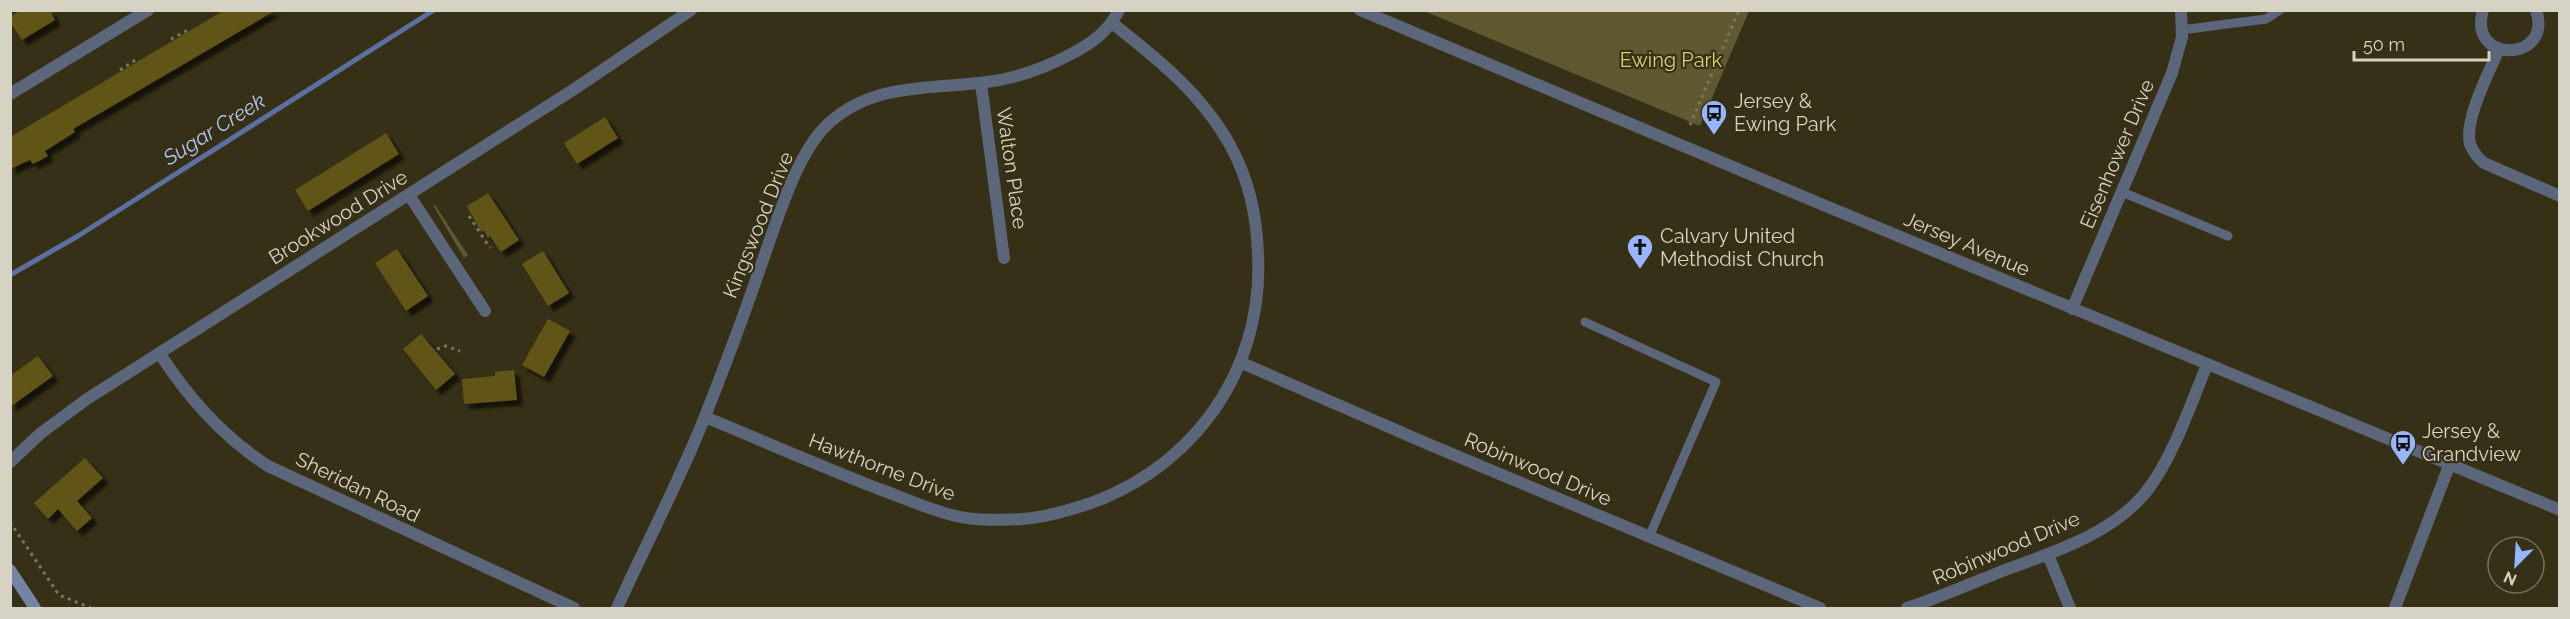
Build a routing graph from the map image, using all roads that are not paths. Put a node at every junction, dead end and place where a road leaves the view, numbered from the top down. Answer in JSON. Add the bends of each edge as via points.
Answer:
{"nodes":[{"id":1,"x":148,"y":10,"type":"edge"},
{"id":2,"x":691,"y":10,"type":"edge"},
{"id":3,"x":1119,"y":10,"type":"edge"},
{"id":4,"x":1360,"y":10,"type":"edge"},
{"id":5,"x":2181,"y":10,"type":"edge"},
{"id":6,"x":2280,"y":10,"type":"edge"},
{"id":7,"x":2484,"y":10,"type":"edge"},
{"id":8,"x":2536,"y":10,"type":"edge"},
{"id":9,"x":1112,"y":23,"type":"junction"},
{"id":10,"x":2181,"y":30,"type":"junction"},
{"id":11,"x":2499,"y":49,"type":"junction"},
{"id":12,"x":981,"y":83,"type":"junction"},
{"id":13,"x":10,"y":94,"type":"edge"},
{"id":14,"x":2122,"y":192,"type":"junction"},
{"id":15,"x":409,"y":195,"type":"junction"},
{"id":16,"x":2559,"y":196,"type":"edge"},
{"id":17,"x":2228,"y":236,"type":"dead end"},
{"id":18,"x":1004,"y":258,"type":"dead end"},
{"id":19,"x":2072,"y":309,"type":"junction"},
{"id":20,"x":485,"y":311,"type":"dead end"},
{"id":21,"x":1585,"y":322,"type":"dead end"},
{"id":22,"x":160,"y":354,"type":"junction"},
{"id":23,"x":1242,"y":363,"type":"junction"},
{"id":24,"x":2207,"y":365,"type":"junction"},
{"id":25,"x":705,"y":417,"type":"junction"},
{"id":26,"x":10,"y":462,"type":"edge"},
{"id":27,"x":2449,"y":466,"type":"junction"},
{"id":28,"x":2559,"y":510,"type":"edge"},
{"id":29,"x":1649,"y":537,"type":"junction"},
{"id":30,"x":2048,"y":555,"type":"junction"},
{"id":31,"x":10,"y":570,"type":"edge"},
{"id":32,"x":35,"y":609,"type":"edge"},
{"id":33,"x":574,"y":609,"type":"edge"},
{"id":34,"x":617,"y":609,"type":"edge"},
{"id":35,"x":1820,"y":609,"type":"edge"},
{"id":36,"x":1907,"y":609,"type":"edge"},
{"id":37,"x":2070,"y":609,"type":"edge"},
{"id":38,"x":2395,"y":609,"type":"edge"}],
"edges":[{"from":1,"to":13,"type":"street"},
{"from":2,"to":15,"type":"street","name":"Brookwood Drive"},
{"from":3,"to":9,"type":"street","name":"Kingswood Drive"},
{"from":4,"to":19,"type":"street","name":"Jersey Avenue"},
{"from":5,"to":10,"type":"street","name":"Eisenhower Drive"},
{"from":6,"to":10,"type":"lane","via":[[2266,20]]},
{"from":7,"to":11,"type":"street","via":[[2481,28],[2491,45]]},
{"from":8,"to":11,"type":"street","via":[[2539,22],[2533,40],[2518,51]]},
{"from":9,"to":12,"type":"street","name":"Kingswood Drive","via":[[1096,40],[1047,67]]},
{"from":9,"to":23,"type":"street","name":"Hawthorne Drive","via":[[1198,98],[1241,170],[1257,220],[1259,273],[1253,324]]},
{"from":10,"to":14,"type":"street","name":"Eisenhower Drive","via":[[2180,50],[2172,73]]},
{"from":11,"to":16,"type":"street","via":[[2470,123],[2470,145],[2484,163]]},
{"from":12,"to":18,"type":"street","name":"Walton Place"},
{"from":12,"to":25,"type":"street","name":"Kingswood Drive","via":[[909,88],[883,94],[847,107],[826,125],[786,196]]},
{"from":14,"to":17,"type":"lane"},
{"from":14,"to":19,"type":"street","name":"Eisenhower Drive"},
{"from":15,"to":20,"type":"street"},
{"from":15,"to":22,"type":"street","name":"Brookwood Drive"},
{"from":19,"to":24,"type":"street","name":"Jersey Avenue"},
{"from":21,"to":29,"type":"lane","via":[[1716,382]]},
{"from":22,"to":26,"type":"street","name":"Brookwood Drive","via":[[67,413]]},
{"from":22,"to":33,"type":"street","name":"Sheridan Road","via":[[215,424],[268,466]]},
{"from":23,"to":25,"type":"street","name":"Hawthorne Drive","via":[[1204,425],[1156,469],[1092,504],[1025,519],[977,519],[933,509]]},
{"from":23,"to":29,"type":"street","name":"Robinwood Drive"},
{"from":24,"to":27,"type":"street","name":"Jersey Avenue"},
{"from":24,"to":30,"type":"street","name":"Robinwood Drive","via":[[2148,490],[2113,522]]},
{"from":25,"to":34,"type":"street","name":"Kingswood Drive"},
{"from":27,"to":28,"type":"street","name":"Jersey Avenue"},
{"from":27,"to":38,"type":"street"},
{"from":29,"to":35,"type":"street","name":"Robinwood Drive"},
{"from":30,"to":36,"type":"street","name":"Robinwood Drive"},
{"from":30,"to":37,"type":"street"},
{"from":31,"to":32,"type":"main road"}]}
